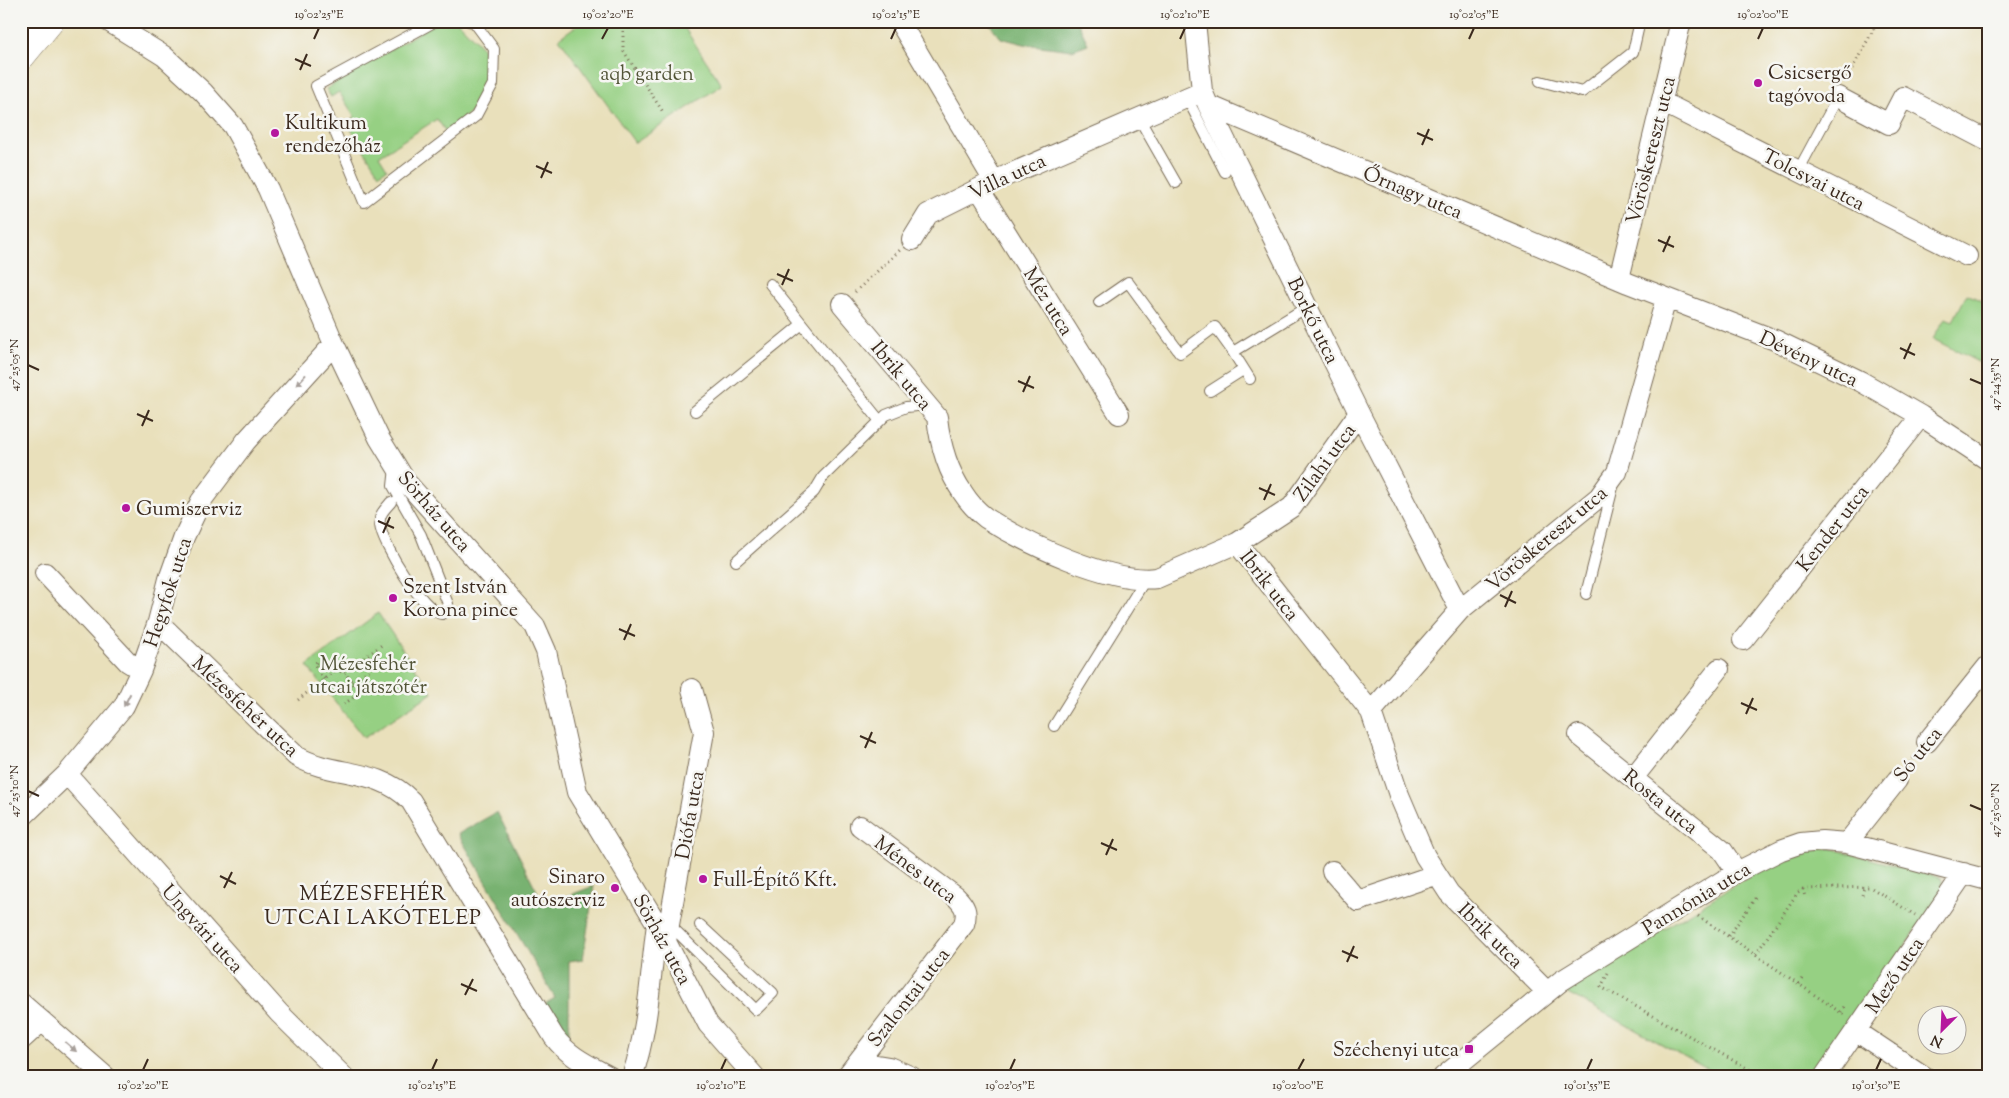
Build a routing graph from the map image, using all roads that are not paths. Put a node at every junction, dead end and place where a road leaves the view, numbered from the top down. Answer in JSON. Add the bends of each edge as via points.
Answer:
{"nodes":[{"id":1,"x":50,"y":21,"type":"edge"},
{"id":2,"x":108,"y":21,"type":"edge"},
{"id":3,"x":436,"y":21,"type":"edge"},
{"id":4,"x":469,"y":21,"type":"edge"},
{"id":5,"x":899,"y":21,"type":"edge"},
{"id":6,"x":1195,"y":21,"type":"edge"},
{"id":7,"x":1640,"y":21,"type":"edge"},
{"id":8,"x":1681,"y":21,"type":"edge"},
{"id":9,"x":21,"y":56,"type":"edge"},
{"id":10,"x":1540,"y":81,"type":"dead end"},
{"id":11,"x":1838,"y":97,"type":"joint"},
{"id":12,"x":1199,"y":98,"type":"junction"},
{"id":13,"x":1662,"y":102,"type":"junction"},
{"id":14,"x":1140,"y":120,"type":"junction"},
{"id":15,"x":1988,"y":141,"type":"edge"},
{"id":16,"x":1798,"y":171,"type":"junction"},
{"id":17,"x":1225,"y":172,"type":"dead end"},
{"id":18,"x":1176,"y":183,"type":"dead end"},
{"id":19,"x":986,"y":185,"type":"junction"},
{"id":20,"x":912,"y":240,"type":"road end"},
{"id":21,"x":1967,"y":256,"type":"dead end"},
{"id":22,"x":1619,"y":279,"type":"junction"},
{"id":23,"x":770,"y":284,"type":"dead end"},
{"id":24,"x":1666,"y":299,"type":"junction"},
{"id":25,"x":1099,"y":302,"type":"dead end"},
{"id":26,"x":842,"y":304,"type":"road end"},
{"id":27,"x":1307,"y":307,"type":"junction"},
{"id":28,"x":802,"y":324,"type":"junction"},
{"id":29,"x":334,"y":344,"type":"junction"},
{"id":30,"x":1233,"y":352,"type":"junction"},
{"id":31,"x":1243,"y":370,"type":"junction"},
{"id":32,"x":1250,"y":380,"type":"dead end"},
{"id":33,"x":1210,"y":390,"type":"dead end"},
{"id":34,"x":927,"y":405,"type":"junction"},
{"id":35,"x":695,"y":411,"type":"dead end"},
{"id":36,"x":1359,"y":413,"type":"junction"},
{"id":37,"x":1119,"y":414,"type":"dead end"},
{"id":38,"x":1921,"y":416,"type":"junction"},
{"id":39,"x":880,"y":421,"type":"junction"},
{"id":40,"x":1988,"y":460,"type":"edge"},
{"id":41,"x":395,"y":465,"type":"junction"},
{"id":42,"x":1617,"y":472,"type":"junction"},
{"id":43,"x":391,"y":502,"type":"dead end"},
{"id":44,"x":1237,"y":542,"type":"junction"},
{"id":45,"x":736,"y":561,"type":"dead end"},
{"id":46,"x":45,"y":573,"type":"dead end"},
{"id":47,"x":1145,"y":580,"type":"junction"},
{"id":48,"x":1586,"y":594,"type":"dead end"},
{"id":49,"x":1460,"y":610,"type":"junction"},
{"id":50,"x":158,"y":622,"type":"junction"},
{"id":51,"x":1743,"y":640,"type":"dead end"},
{"id":52,"x":1988,"y":666,"type":"edge"},
{"id":53,"x":141,"y":670,"type":"junction"},
{"id":54,"x":1719,"y":670,"type":"dead end"},
{"id":55,"x":692,"y":689,"type":"dead end"},
{"id":56,"x":1371,"y":712,"type":"junction"},
{"id":57,"x":1054,"y":726,"type":"dead end"},
{"id":58,"x":1579,"y":735,"type":"dead end"},
{"id":59,"x":1927,"y":742,"type":"road end"},
{"id":60,"x":66,"y":774,"type":"junction"},
{"id":61,"x":1633,"y":778,"type":"junction"},
{"id":62,"x":1897,"y":780,"type":"road end"},
{"id":63,"x":21,"y":818,"type":"edge"},
{"id":64,"x":860,"y":826,"type":"dead end"},
{"id":65,"x":1847,"y":843,"type":"junction"},
{"id":66,"x":1332,"y":871,"type":"dead end"},
{"id":67,"x":1737,"y":872,"type":"junction"},
{"id":68,"x":1964,"y":874,"type":"junction"},
{"id":69,"x":1435,"y":875,"type":"junction"},
{"id":70,"x":1988,"y":880,"type":"edge"},
{"id":71,"x":966,"y":915,"type":"joint"},
{"id":72,"x":700,"y":925,"type":"dead end"},
{"id":73,"x":664,"y":930,"type":"junction"},
{"id":74,"x":1546,"y":991,"type":"junction"},
{"id":75,"x":21,"y":1003,"type":"edge"},
{"id":76,"x":42,"y":1021,"type":"junction"},
{"id":77,"x":1849,"y":1024,"type":"junction"},
{"id":78,"x":21,"y":1040,"type":"edge"},
{"id":79,"x":852,"y":1070,"type":"edge"},
{"id":80,"x":1451,"y":1075,"type":"edge"},
{"id":81,"x":106,"y":1077,"type":"edge"},
{"id":82,"x":344,"y":1077,"type":"edge"},
{"id":83,"x":610,"y":1077,"type":"edge"},
{"id":84,"x":632,"y":1077,"type":"edge"},
{"id":85,"x":755,"y":1077,"type":"edge"},
{"id":86,"x":912,"y":1077,"type":"edge"},
{"id":87,"x":1824,"y":1077,"type":"edge"},
{"id":88,"x":1925,"y":1077,"type":"edge"}],
"edges":[{"from":1,"to":9,"type":"main road"},
{"from":2,"to":29,"type":"street","name":"Sörház utca","via":[[164,56],[203,92],[233,126],[268,189]]},
{"from":3,"to":4,"type":"lane","via":[[316,86],[364,202],[476,116],[494,84],[494,49],[474,22]]},
{"from":5,"to":19,"type":"street","name":"Méz utca"},
{"from":6,"to":12,"type":"street","name":"Borkő utca"},
{"from":7,"to":10,"type":"lane","via":[[1633,52],[1582,92]]},
{"from":8,"to":13,"type":"street","name":"Vöröskereszt utca"},
{"from":11,"to":15,"type":"street","via":[[1889,124],[1903,97]]},
{"from":11,"to":16,"type":"lane"},
{"from":12,"to":14,"type":"street","name":"Villa utca"},
{"from":12,"to":17,"type":"lane"},
{"from":12,"to":22,"type":"street","name":"Őrnagy utca"},
{"from":12,"to":27,"type":"street","name":"Borkő utca"},
{"from":13,"to":16,"type":"street","name":"Tolcsvai utca"},
{"from":13,"to":22,"type":"street","name":"Vöröskereszt utca"},
{"from":14,"to":18,"type":"lane"},
{"from":14,"to":19,"type":"street","name":"Villa utca"},
{"from":16,"to":21,"type":"street","name":"Tolcsvai utca"},
{"from":19,"to":20,"type":"street","name":"Villa utca","via":[[928,214]]},
{"from":19,"to":37,"type":"street","name":"Méz utca"},
{"from":22,"to":24,"type":"street","name":"Dévény utca"},
{"from":23,"to":28,"type":"lane"},
{"from":24,"to":38,"type":"street","name":"Dévény utca","via":[[1775,340],[1860,381]]},
{"from":24,"to":42,"type":"street","name":"Vöröskereszt utca"},
{"from":25,"to":30,"type":"lane","via":[[1128,282],[1180,353],[1215,327]]},
{"from":26,"to":34,"type":"street","name":"Ibrik utca"},
{"from":27,"to":30,"type":"lane"},
{"from":27,"to":36,"type":"street","name":"Borkő utca"},
{"from":28,"to":35,"type":"lane"},
{"from":28,"to":39,"type":"lane"},
{"from":29,"to":41,"type":"street","name":"Sörház utca"},
{"from":29,"to":50,"type":"street","name":"Hegyfok utca","one_way":true,"via":[[246,441],[201,501],[181,545]]},
{"from":30,"to":31,"type":"lane"},
{"from":31,"to":32,"type":"lane"},
{"from":31,"to":33,"type":"lane"},
{"from":34,"to":39,"type":"lane","via":[[906,408],[886,415]]},
{"from":34,"to":47,"type":"street","name":"Ibrik utca","via":[[938,417],[940,441],[947,464],[963,493],[984,517],[1049,551],[1094,568]]},
{"from":36,"to":44,"type":"street","name":"Zilahi utca","via":[[1292,507]]},
{"from":36,"to":49,"type":"street","name":"Borkő utca"},
{"from":38,"to":40,"type":"street","name":"Dévény utca"},
{"from":38,"to":51,"type":"street","name":"Kender utca"},
{"from":39,"to":45,"type":"lane","via":[[823,478],[814,492]]},
{"from":41,"to":43,"type":"lane","via":[[393,486],[421,535],[448,604],[447,611],[442,614],[432,610],[409,582],[384,539],[379,524],[382,512]]},
{"from":41,"to":73,"type":"street","name":"Sörház utca","via":[[406,482],[535,626],[546,651],[577,792]]},
{"from":42,"to":48,"type":"lane"},
{"from":42,"to":49,"type":"street","name":"Vöröskereszt utca","via":[[1610,485],[1592,502]]},
{"from":44,"to":47,"type":"street","name":"Ibrik utca","via":[[1157,578]]},
{"from":44,"to":56,"type":"street","name":"Ibrik utca"},
{"from":46,"to":53,"type":"street","via":[[128,662]]},
{"from":47,"to":57,"type":"lane"},
{"from":49,"to":56,"type":"street","name":"Vöröskereszt utca"},
{"from":50,"to":53,"type":"street","name":"Hegyfok utca"},
{"from":50,"to":83,"type":"street","name":"Mézesfehér utca","via":[[296,756],[308,763],[385,781],[406,796],[563,1050]]},
{"from":52,"to":59,"type":"street","name":"Só utca"},
{"from":53,"to":60,"type":"street","name":"Hegyfok utca","one_way":true,"via":[[114,720]]},
{"from":54,"to":61,"type":"street"},
{"from":55,"to":73,"type":"street","name":"Diófa utca","via":[[704,732]]},
{"from":56,"to":69,"type":"street","name":"Ibrik utca","via":[[1399,795]]},
{"from":58,"to":61,"type":"street","name":"Rosta utca"},
{"from":60,"to":63,"type":"street","name":"Hegyfok utca"},
{"from":60,"to":82,"type":"street","name":"Ungvári utca","via":[[279,1013]]},
{"from":61,"to":67,"type":"street","name":"Rosta utca","via":[[1722,850]]},
{"from":62,"to":65,"type":"street","name":"Só utca"},
{"from":64,"to":71,"type":"street","name":"Ménes utca","via":[[956,897],[964,905]]},
{"from":65,"to":67,"type":"street","name":"Pannónia utca","via":[[1801,843]]},
{"from":65,"to":68,"type":"street","name":"Pannónia utca"},
{"from":66,"to":69,"type":"street","via":[[1358,901]]},
{"from":67,"to":74,"type":"street","name":"Pannónia utca"},
{"from":68,"to":70,"type":"street","name":"Pannónia utca"},
{"from":68,"to":77,"type":"street","name":"Mező utca"},
{"from":69,"to":74,"type":"street","name":"Ibrik utca"},
{"from":71,"to":79,"type":"street","name":"Szalontai utca","via":[[964,924]]},
{"from":72,"to":73,"type":"lane","via":[[773,993],[756,1010]]},
{"from":73,"to":84,"type":"street","name":"Diófa utca","via":[[648,1017]]},
{"from":73,"to":85,"type":"street","name":"Sörház utca","via":[[708,1024]]},
{"from":74,"to":80,"type":"street","name":"Pannónia utca"},
{"from":75,"to":76,"type":"street"},
{"from":76,"to":78,"type":"street"},
{"from":76,"to":81,"type":"street","one_way":true},
{"from":77,"to":87,"type":"street","name":"Mező utca"},
{"from":77,"to":88,"type":"street"},
{"from":79,"to":86,"type":"street","via":[[889,1067]]}]}
